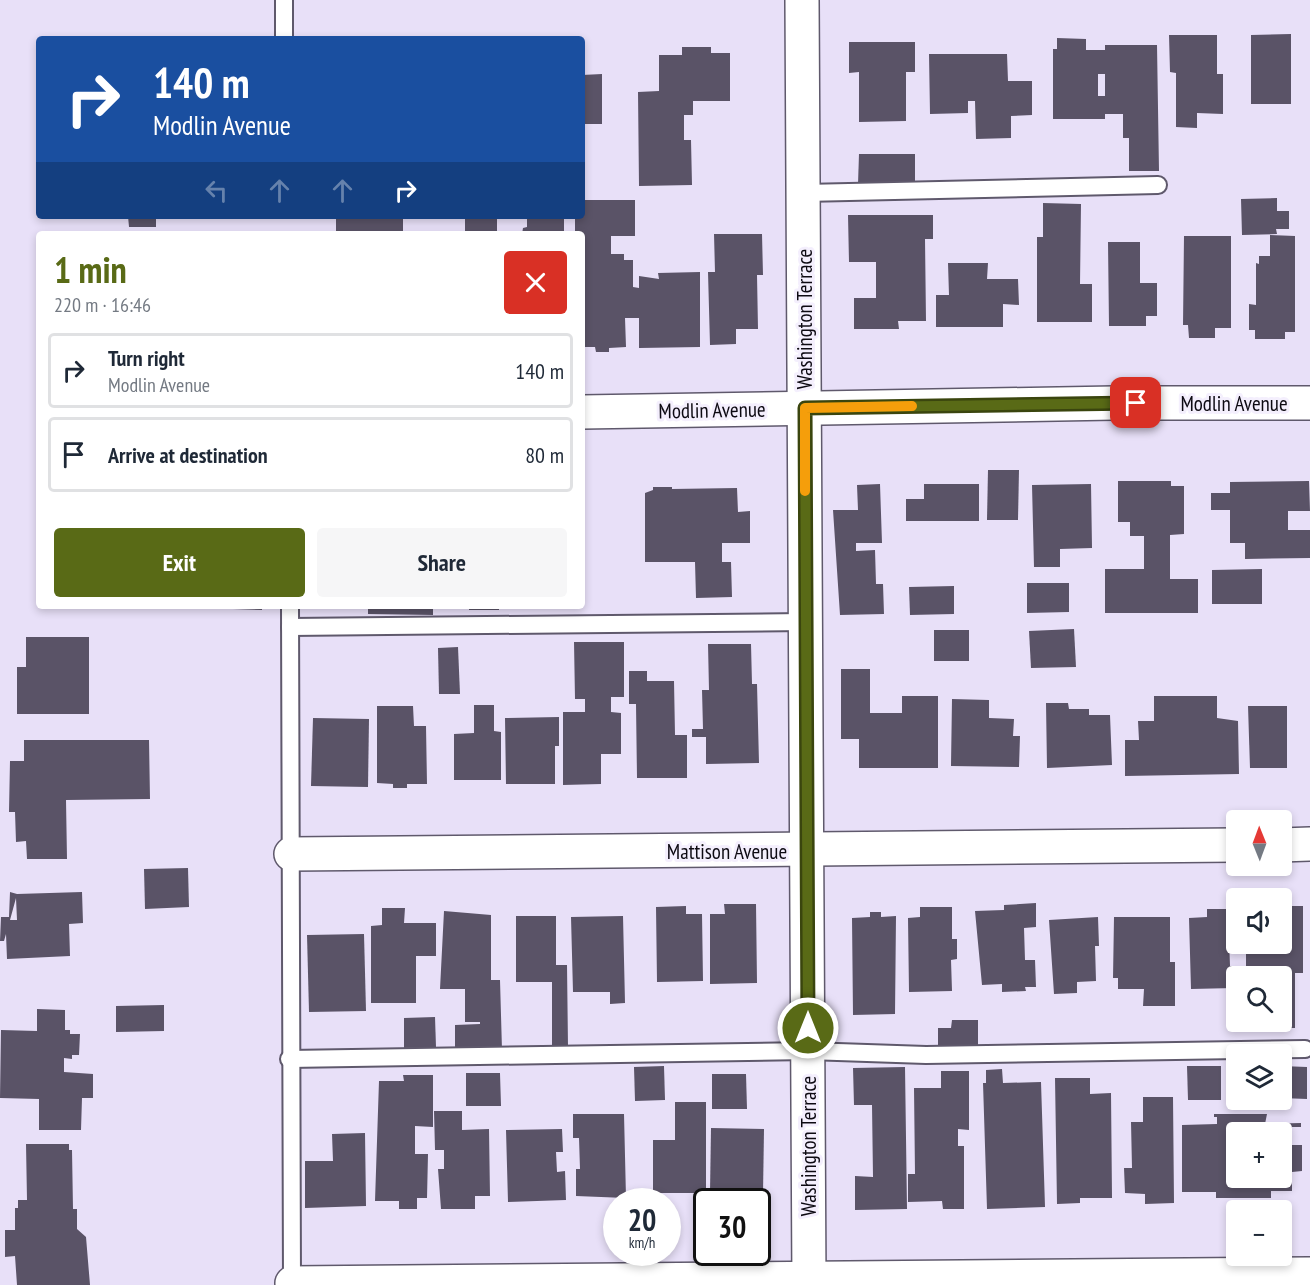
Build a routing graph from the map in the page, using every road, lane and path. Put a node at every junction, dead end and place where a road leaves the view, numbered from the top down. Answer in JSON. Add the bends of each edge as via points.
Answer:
{"nodes":[{"id":1,"x":284,"y":0,"type":"edge"},
{"id":2,"x":802,"y":0,"type":"edge"},
{"id":3,"x":284,"y":36,"type":"edge"},
{"id":4,"x":1158,"y":185,"type":"dead end"},
{"id":5,"x":804,"y":193,"type":"junction"},
{"id":6,"x":1310,"y":403,"type":"edge"},
{"id":7,"x":805,"y":408,"type":"junction"},
{"id":8,"x":585,"y":412,"type":"edge"},
{"id":9,"x":290,"y":609,"type":"edge"},
{"id":10,"x":805,"y":622,"type":"junction"},
{"id":11,"x":290,"y":627,"type":"junction"},
{"id":12,"x":1310,"y":844,"type":"edge"},
{"id":13,"x":1226,"y":845,"type":"edge"},
{"id":14,"x":1292,"y":845,"type":"edge"},
{"id":15,"x":807,"y":850,"type":"junction"},
{"id":16,"x":291,"y":854,"type":"junction"},
{"id":17,"x":1305,"y":1049,"type":"dead end"},
{"id":18,"x":808,"y":1051,"type":"junction"},
{"id":19,"x":289,"y":1059,"type":"junction"},
{"id":20,"x":1310,"y":1274,"type":"edge"},
{"id":21,"x":809,"y":1281,"type":"edge"},
{"id":22,"x":292,"y":1284,"type":"edge"}],
"edges":[{"from":1,"to":3,"type":"lane"},
{"from":2,"to":5,"type":"street","name":"Washington Terrace"},
{"from":4,"to":5,"type":"lane"},
{"from":5,"to":7,"type":"street","name":"Washington Terrace"},
{"from":6,"to":7,"type":"street","name":"Modlin Avenue"},
{"from":7,"to":8,"type":"street","name":"Modlin Avenue"},
{"from":7,"to":10,"type":"street","name":"Washington Terrace"},
{"from":9,"to":11,"type":"lane"},
{"from":10,"to":11,"type":"lane"},
{"from":10,"to":15,"type":"street","name":"Washington Terrace"},
{"from":11,"to":16,"type":"lane"},
{"from":12,"to":14,"type":"street"},
{"from":13,"to":15,"type":"street","name":"Mattison Avenue"},
{"from":15,"to":16,"type":"street","name":"Mattison Avenue"},
{"from":15,"to":18,"type":"street","name":"Washington Terrace"},
{"from":16,"to":19,"type":"lane"},
{"from":17,"to":18,"type":"lane","via":[[937,1055]]},
{"from":18,"to":19,"type":"lane"},
{"from":18,"to":21,"type":"street","name":"Washington Terrace"},
{"from":19,"to":22,"type":"lane"},
{"from":20,"to":21,"type":"street"},
{"from":21,"to":22,"type":"street"}]}
